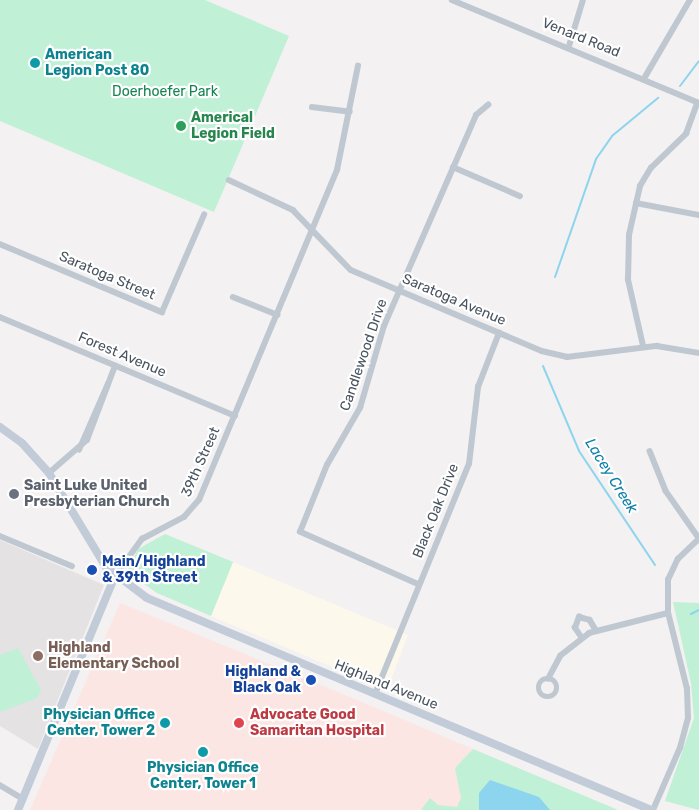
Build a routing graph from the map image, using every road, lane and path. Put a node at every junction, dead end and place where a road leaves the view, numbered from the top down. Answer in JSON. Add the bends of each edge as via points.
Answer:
{"nodes":[{"id":1,"x":452,"y":0,"type":"edge"},
{"id":2,"x":582,"y":0,"type":"edge"},
{"id":3,"x":690,"y":0,"type":"edge"},
{"id":4,"x":569,"y":46,"type":"junction"},
{"id":5,"x":358,"y":66,"type":"dead end"},
{"id":6,"x":645,"y":77,"type":"junction"},
{"id":7,"x":698,"y":103,"type":"edge"},
{"id":8,"x":488,"y":105,"type":"dead end"},
{"id":9,"x":312,"y":107,"type":"dead end"},
{"id":10,"x":350,"y":112,"type":"junction"},
{"id":11,"x":453,"y":167,"type":"junction"},
{"id":12,"x":229,"y":180,"type":"dead end"},
{"id":13,"x":520,"y":196,"type":"dead end"},
{"id":14,"x":636,"y":203,"type":"junction"},
{"id":15,"x":204,"y":215,"type":"dead end"},
{"id":16,"x":699,"y":215,"type":"edge"},
{"id":17,"x":313,"y":230,"type":"junction"},
{"id":18,"x":0,"y":244,"type":"edge"},
{"id":19,"x":400,"y":290,"type":"junction"},
{"id":20,"x":232,"y":297,"type":"dead end"},
{"id":21,"x":278,"y":315,"type":"junction"},
{"id":22,"x":0,"y":317,"type":"edge"},
{"id":23,"x":499,"y":333,"type":"junction"},
{"id":24,"x":643,"y":346,"type":"junction"},
{"id":25,"x":699,"y":353,"type":"edge"},
{"id":26,"x":115,"y":366,"type":"junction"},
{"id":27,"x":235,"y":416,"type":"junction"},
{"id":28,"x":0,"y":427,"type":"edge"},
{"id":29,"x":650,"y":451,"type":"dead end"},
{"id":30,"x":49,"y":473,"type":"junction"},
{"id":31,"x":0,"y":536,"type":"edge"},
{"id":32,"x":699,"y":539,"type":"edge"},
{"id":33,"x":72,"y":566,"type":"dead end"},
{"id":34,"x":115,"y":576,"type":"junction"},
{"id":35,"x":419,"y":585,"type":"junction"},
{"id":36,"x":668,"y":612,"type":"junction"},
{"id":37,"x":596,"y":630,"type":"junction"},
{"id":38,"x":582,"y":637,"type":"junction"},
{"id":39,"x":548,"y":679,"type":"dead end"},
{"id":40,"x":375,"y":694,"type":"junction"},
{"id":41,"x":0,"y":785,"type":"edge"},
{"id":42,"x":23,"y":799,"type":"junction"},
{"id":43,"x":18,"y":810,"type":"edge"},
{"id":44,"x":652,"y":810,"type":"edge"}],
"edges":[{"from":1,"to":4,"type":"street","name":"Venard Road"},
{"from":2,"to":4,"type":"street"},
{"from":3,"to":6,"type":"street"},
{"from":4,"to":6,"type":"street","name":"Venard Road"},
{"from":5,"to":10,"type":"street","name":"39th Street"},
{"from":6,"to":7,"type":"street","name":"Venard Road"},
{"from":7,"to":14,"type":"street","via":[[686,134],[651,168]]},
{"from":8,"to":11,"type":"street","name":"Candlewood Drive","via":[[476,115]]},
{"from":9,"to":10,"type":"street"},
{"from":10,"to":17,"type":"street","name":"39th Street","via":[[340,160]]},
{"from":11,"to":13,"type":"street"},
{"from":11,"to":19,"type":"street","name":"Candlewood Drive"},
{"from":12,"to":17,"type":"street","name":"Saratoga Avenue","via":[[287,206]]},
{"from":14,"to":16,"type":"street"},
{"from":14,"to":24,"type":"street","via":[[627,270]]},
{"from":15,"to":18,"type":"street","name":"Saratoga Street","via":[[162,312]]},
{"from":17,"to":19,"type":"street","name":"Saratoga Avenue","via":[[351,270]]},
{"from":17,"to":21,"type":"street","name":"39th Street"},
{"from":19,"to":23,"type":"street","name":"Saratoga Avenue"},
{"from":19,"to":35,"type":"street","name":"Candlewood Drive","via":[[378,344],[360,408],[327,465],[300,532]]},
{"from":20,"to":21,"type":"street"},
{"from":21,"to":27,"type":"street","name":"39th Street"},
{"from":22,"to":26,"type":"street","name":"Forest Avenue"},
{"from":23,"to":24,"type":"street","name":"Saratoga Avenue","via":[[567,357]]},
{"from":23,"to":35,"type":"street","name":"Black Oak Drive","via":[[478,388],[469,464]]},
{"from":24,"to":25,"type":"street","name":"Saratoga Avenue"},
{"from":26,"to":27,"type":"street","name":"Forest Avenue"},
{"from":26,"to":30,"type":"street","via":[[79,450]]},
{"from":27,"to":34,"type":"street","name":"39th Street","via":[[194,509],[142,539]]},
{"from":28,"to":30,"type":"main road","name":"Highland Avenue","via":[[22,443]]},
{"from":29,"to":32,"type":"street","via":[[666,491]]},
{"from":30,"to":34,"type":"main road","name":"Highland Avenue","via":[[93,550]]},
{"from":31,"to":33,"type":"street"},
{"from":32,"to":36,"type":"street","via":[[669,576]]},
{"from":34,"to":40,"type":"main road","name":"Highland Avenue","via":[[167,608]]},
{"from":34,"to":42,"type":"main road","name":"39th Street"},
{"from":35,"to":40,"type":"street","name":"Black Oak Drive"},
{"from":36,"to":37,"type":"street"},
{"from":36,"to":44,"type":"street","via":[[687,688],[688,718],[684,739]]},
{"from":37,"to":38,"type":"street"},
{"from":37,"to":38,"type":"street","via":[[590,620],[579,617],[576,628]]},
{"from":38,"to":39,"type":"street","via":[[560,656]]},
{"from":40,"to":44,"type":"main road","name":"Highland Avenue"},
{"from":41,"to":42,"type":"street"},
{"from":42,"to":43,"type":"main road","name":"39th Street"}]}
